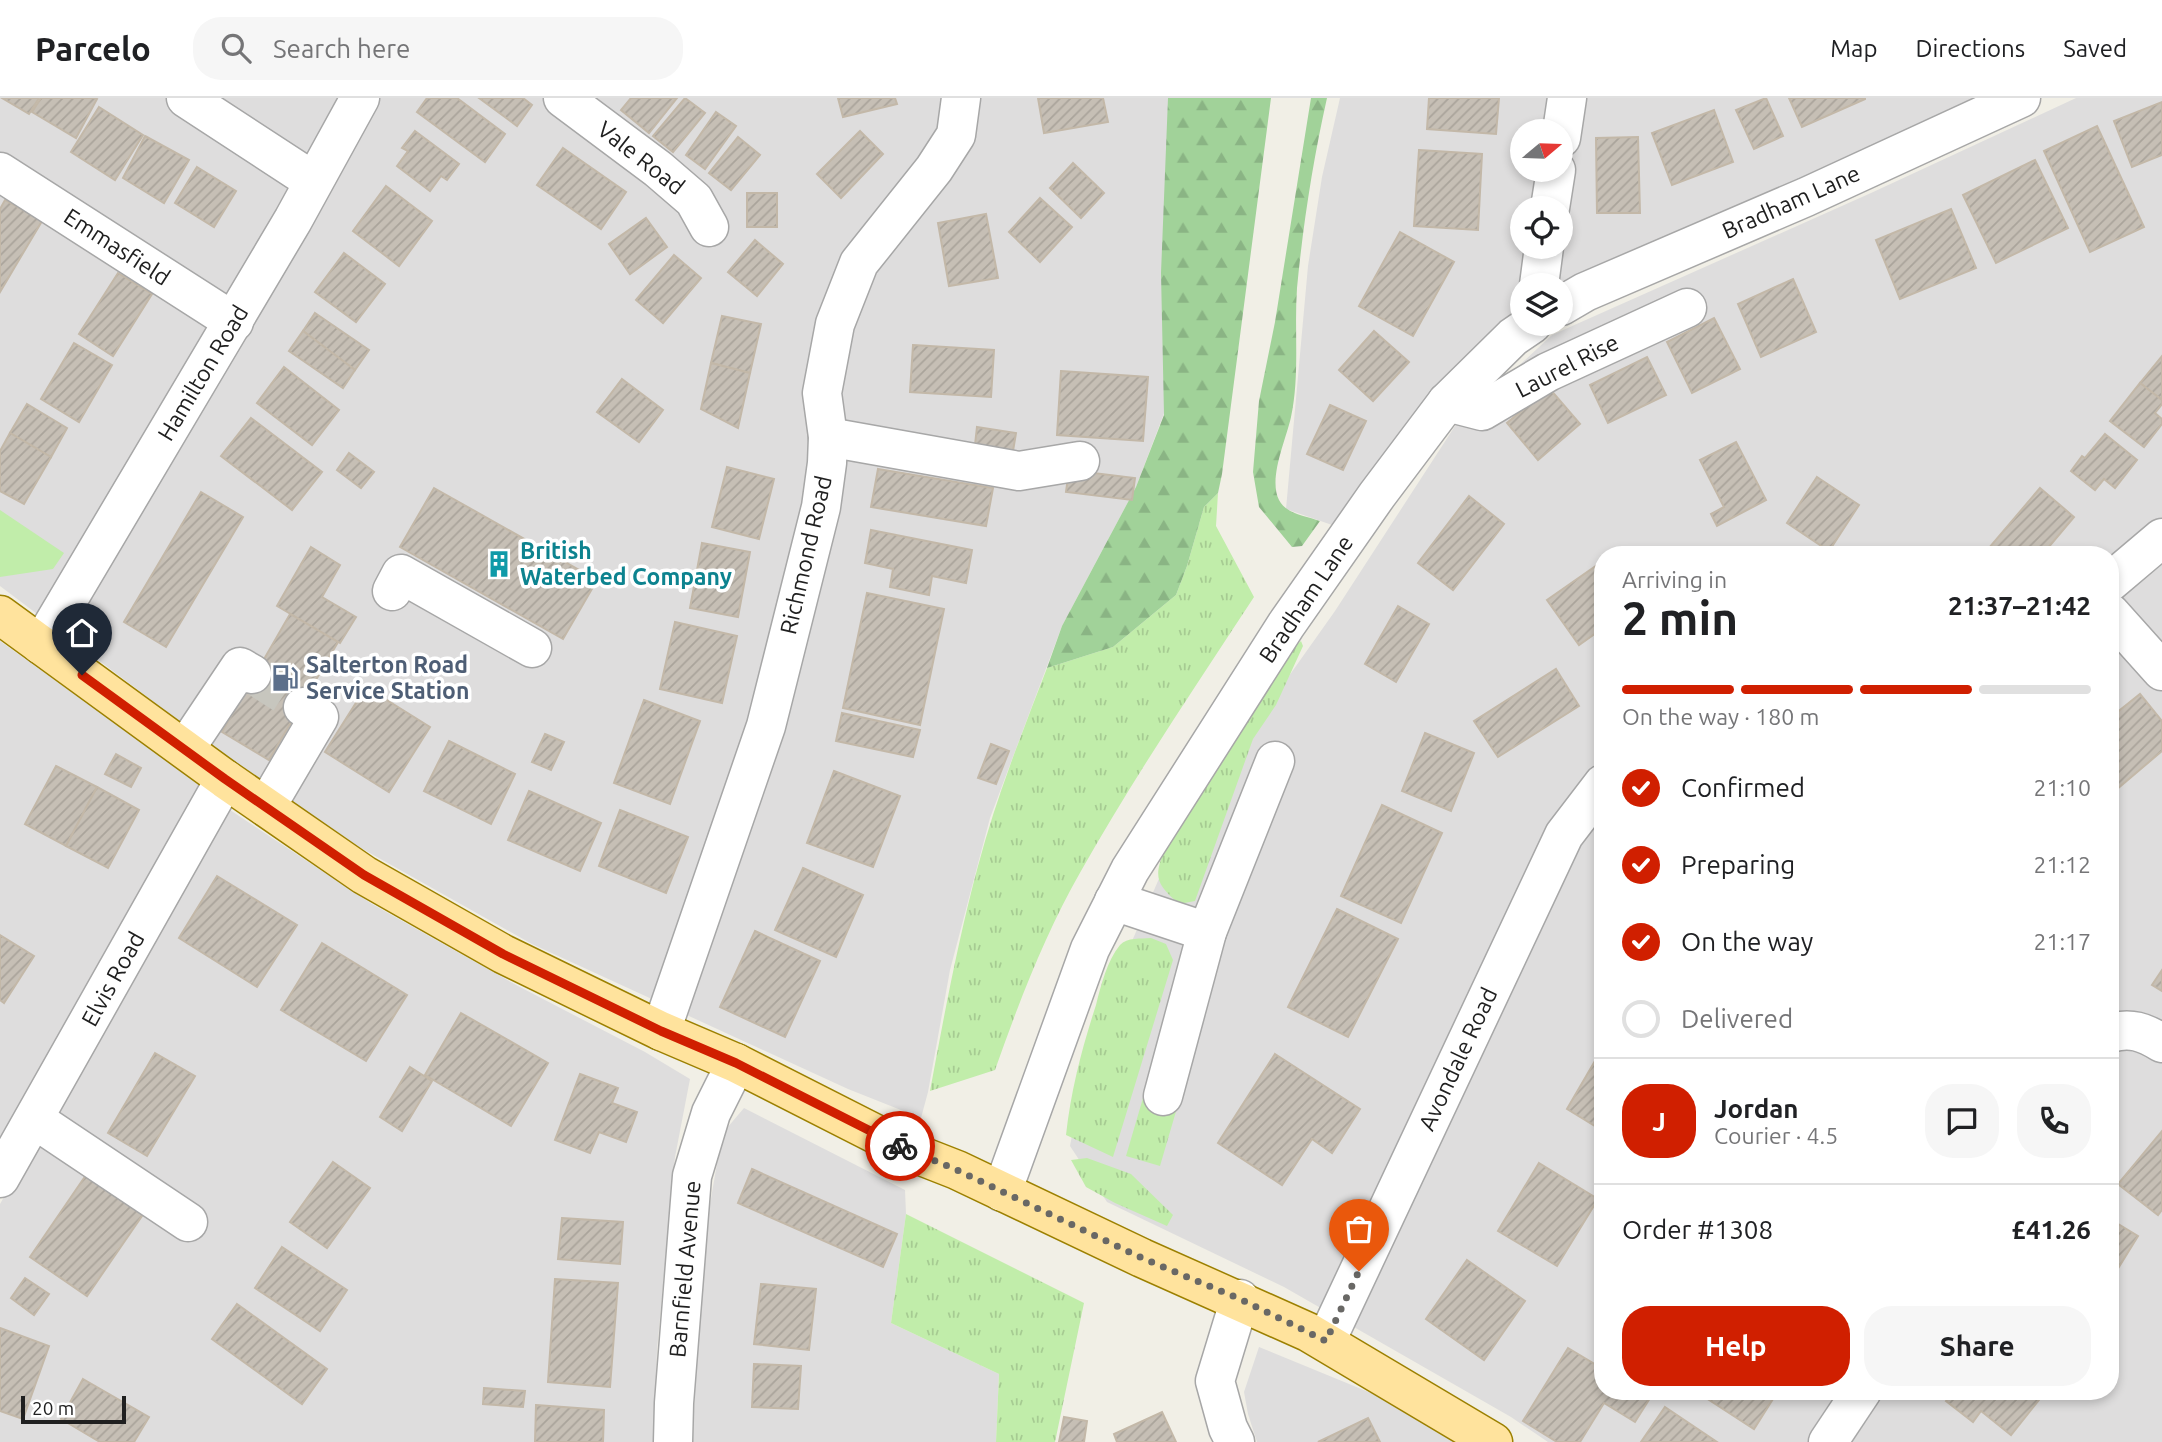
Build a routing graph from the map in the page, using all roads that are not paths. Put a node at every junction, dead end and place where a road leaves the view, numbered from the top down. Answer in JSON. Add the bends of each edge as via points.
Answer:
{"nodes":[{"id":1,"x":186,"y":98,"type":"edge"},
{"id":2,"x":360,"y":98,"type":"edge"},
{"id":3,"x":563,"y":98,"type":"edge"},
{"id":4,"x":961,"y":98,"type":"edge"},
{"id":5,"x":1567,"y":98,"type":"edge"},
{"id":6,"x":2021,"y":98,"type":"edge"},
{"id":7,"x":1564,"y":119,"type":"edge"},
{"id":8,"x":0,"y":172,"type":"edge"},
{"id":9,"x":313,"y":181,"type":"junction"},
{"id":10,"x":709,"y":228,"type":"dead end"},
{"id":11,"x":1573,"y":299,"type":"edge"},
{"id":12,"x":1687,"y":308,"type":"dead end"},
{"id":13,"x":234,"y":322,"type":"junction"},
{"id":14,"x":1514,"y":336,"type":"edge"},
{"id":15,"x":1447,"y":402,"type":"junction"},
{"id":16,"x":828,"y":437,"type":"junction"},
{"id":17,"x":1080,"y":461,"type":"dead end"},
{"id":18,"x":2162,"y":538,"type":"edge"},
{"id":19,"x":2119,"y":574,"type":"edge"},
{"id":20,"x":392,"y":591,"type":"dead end"},
{"id":21,"x":0,"y":615,"type":"edge"},
{"id":22,"x":2119,"y":623,"type":"edge"},
{"id":23,"x":41,"y":645,"type":"junction"},
{"id":24,"x":532,"y":648,"type":"dead end"},
{"id":25,"x":2162,"y":671,"type":"edge"},
{"id":26,"x":253,"y":674,"type":"dead end"},
{"id":27,"x":303,"y":707,"type":"tunnel mouth"},
{"id":28,"x":185,"y":749,"type":"junction"},
{"id":29,"x":1275,"y":761,"type":"dead end"},
{"id":30,"x":225,"y":779,"type":"junction"},
{"id":31,"x":1594,"y":795,"type":"edge"},
{"id":32,"x":266,"y":807,"type":"junction"},
{"id":33,"x":1115,"y":901,"type":"junction"},
{"id":34,"x":1207,"y":932,"type":"junction"},
{"id":35,"x":2119,"y":1030,"type":"edge"},
{"id":36,"x":661,"y":1031,"type":"junction"},
{"id":37,"x":2162,"y":1043,"type":"edge"},
{"id":38,"x":736,"y":1063,"type":"junction"},
{"id":39,"x":1163,"y":1096,"type":"dead end"},
{"id":40,"x":34,"y":1119,"type":"junction"},
{"id":41,"x":0,"y":1178,"type":"edge"},
{"id":42,"x":1002,"y":1192,"type":"junction"},
{"id":43,"x":188,"y":1222,"type":"dead end"},
{"id":44,"x":1240,"y":1299,"type":"junction"},
{"id":45,"x":1326,"y":1341,"type":"junction"},
{"id":46,"x":1855,"y":1400,"type":"edge"},
{"id":47,"x":673,"y":1442,"type":"edge"},
{"id":48,"x":1236,"y":1442,"type":"edge"},
{"id":49,"x":1493,"y":1442,"type":"edge"},
{"id":50,"x":1828,"y":1442,"type":"edge"}],
"edges":[{"from":1,"to":9,"type":"street"},
{"from":2,"to":9,"type":"street","name":"Hamilton Road"},
{"from":3,"to":10,"type":"street","name":"Vale Road","via":[[694,200]]},
{"from":4,"to":16,"type":"street","name":"Richmond Road","via":[[956,135],[859,263],[835,324],[822,393]]},
{"from":5,"to":7,"type":"street"},
{"from":6,"to":11,"type":"street","name":"Bradham Lane"},
{"from":8,"to":13,"type":"street","name":"Emmasfield"},
{"from":9,"to":13,"type":"street","name":"Hamilton Road"},
{"from":12,"to":15,"type":"street","name":"Laurel Rise","via":[[1548,372],[1482,411]]},
{"from":13,"to":23,"type":"street","name":"Hamilton Road"},
{"from":14,"to":15,"type":"street","name":"Bradham Lane"},
{"from":15,"to":33,"type":"street","name":"Bradham Lane","via":[[1286,625],[1130,870]]},
{"from":16,"to":17,"type":"street","via":[[1019,471]]},
{"from":16,"to":36,"type":"street","name":"Richmond Road","via":[[821,507],[766,726]]},
{"from":18,"to":19,"type":"street"},
{"from":20,"to":24,"type":"street","via":[[401,574]]},
{"from":21,"to":23,"type":"main road"},
{"from":22,"to":25,"type":"street"},
{"from":23,"to":28,"type":"main road"},
{"from":26,"to":28,"type":"street","via":[[240,667]]},
{"from":27,"to":32,"type":"street","via":[[319,717]]},
{"from":28,"to":30,"type":"main road"},
{"from":29,"to":34,"type":"street"},
{"from":30,"to":32,"type":"main road"},
{"from":30,"to":40,"type":"street","name":"Elvis Road"},
{"from":31,"to":45,"type":"street","name":"Avondale Road","via":[[1563,835]]},
{"from":32,"to":36,"type":"main road","via":[[364,875],[503,954]]},
{"from":33,"to":34,"type":"street"},
{"from":33,"to":42,"type":"street","name":"Bradham Lane","via":[[1090,949]]},
{"from":34,"to":39,"type":"street"},
{"from":35,"to":37,"type":"street","via":[[2126,1028]]},
{"from":36,"to":38,"type":"main road"},
{"from":38,"to":42,"type":"main road","via":[[911,1152]]},
{"from":38,"to":47,"type":"street","name":"Barnfield Avenue","via":[[711,1114],[692,1176]]},
{"from":40,"to":41,"type":"street","name":"Elvis Road"},
{"from":40,"to":43,"type":"street"},
{"from":42,"to":44,"type":"main road"},
{"from":44,"to":45,"type":"main road"},
{"from":44,"to":48,"type":"street","via":[[1215,1381]]},
{"from":45,"to":49,"type":"main road"},
{"from":46,"to":50,"type":"street"}]}
